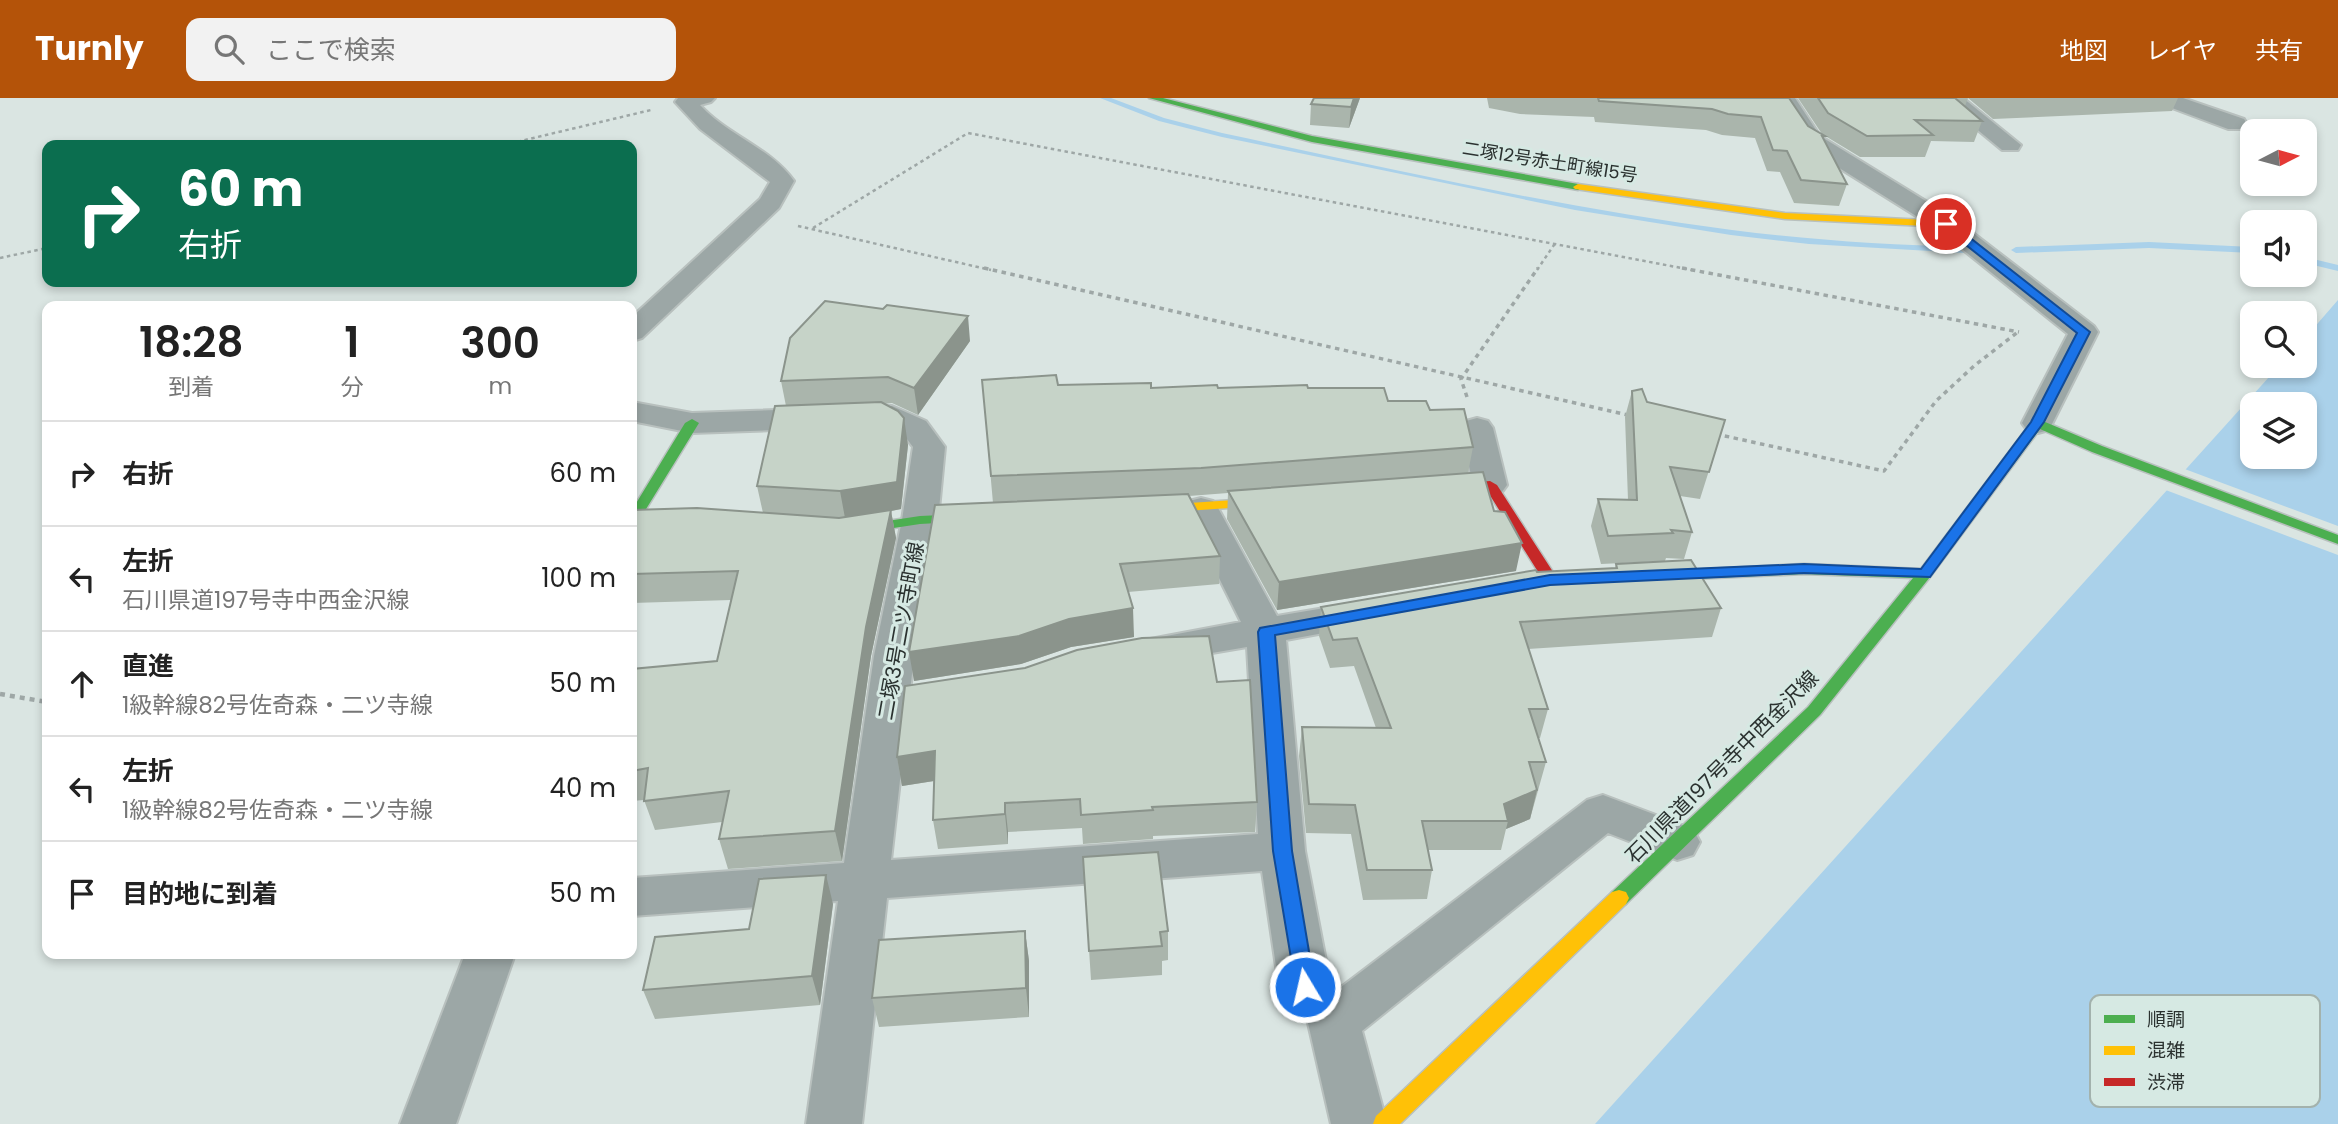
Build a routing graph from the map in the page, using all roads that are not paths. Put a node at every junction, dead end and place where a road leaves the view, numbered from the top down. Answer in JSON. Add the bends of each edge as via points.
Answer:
{"nodes":[{"id":1,"x":1153,"y":98,"type":"edge"},
{"id":2,"x":1784,"y":98,"type":"edge"},
{"id":3,"x":1950,"y":98,"type":"edge"},
{"id":4,"x":2163,"y":98,"type":"edge"},
{"id":5,"x":695,"y":100,"type":"edge"},
{"id":6,"x":2236,"y":124,"type":"dead end"},
{"id":7,"x":2010,"y":145,"type":"dead end"},
{"id":8,"x":1946,"y":224,"type":"junction"},
{"id":9,"x":637,"y":327,"type":"edge"},
{"id":10,"x":637,"y":413,"type":"edge"},
{"id":11,"x":2038,"y":422,"type":"junction"},
{"id":12,"x":692,"y":423,"type":"junction"},
{"id":13,"x":1477,"y":429,"type":"road end"},
{"id":14,"x":1490,"y":485,"type":"junction"},
{"id":15,"x":1421,"y":490,"type":"edge"},
{"id":16,"x":1297,"y":500,"type":"edge"},
{"id":17,"x":1201,"y":508,"type":"junction"},
{"id":18,"x":1121,"y":511,"type":"edge"},
{"id":19,"x":637,"y":513,"type":"edge"},
{"id":20,"x":1001,"y":516,"type":"edge"},
{"id":21,"x":637,"y":518,"type":"edge"},
{"id":22,"x":920,"y":520,"type":"junction"},
{"id":23,"x":687,"y":522,"type":"edge"},
{"id":24,"x":818,"y":531,"type":"edge"},
{"id":25,"x":2338,"y":540,"type":"edge"},
{"id":26,"x":1925,"y":574,"type":"junction"},
{"id":27,"x":1550,"y":580,"type":"junction"},
{"id":28,"x":1510,"y":587,"type":"edge"},
{"id":29,"x":1401,"y":607,"type":"edge"},
{"id":30,"x":1266,"y":632,"type":"junction"},
{"id":31,"x":1123,"y":655,"type":"edge"},
{"id":32,"x":1677,"y":842,"type":"junction"},
{"id":33,"x":1282,"y":851,"type":"junction"},
{"id":34,"x":863,"y":881,"type":"junction"},
{"id":35,"x":637,"y":897,"type":"edge"},
{"id":36,"x":488,"y":959,"type":"edge"},
{"id":37,"x":1305,"y":987,"type":"dead end"},
{"id":38,"x":428,"y":1124,"type":"edge"},
{"id":39,"x":834,"y":1124,"type":"edge"},
{"id":40,"x":1359,"y":1124,"type":"edge"},
{"id":41,"x":1384,"y":1124,"type":"edge"}],
"edges":[{"from":1,"to":8,"type":"street","name":"二塚12号赤土町線15号","via":[[1312,139],[1532,181],[1785,216]]},
{"from":2,"to":8,"type":"street","via":[[1812,141]]},
{"from":3,"to":7,"type":"street"},
{"from":4,"to":6,"type":"street"},
{"from":5,"to":9,"type":"street","via":[[696,116],[770,167],[782,181],[769,203]]},
{"from":8,"to":11,"type":"street","via":[[2084,332]]},
{"from":10,"to":12,"type":"street","name":"二塚3号二ツ寺町線"},
{"from":11,"to":25,"type":"street","via":[[2096,450]]},
{"from":11,"to":26,"type":"street","name":"石川県道197号寺中西金沢線"},
{"from":12,"to":19,"type":"street"},
{"from":12,"to":22,"type":"street","name":"二塚3号二ツ寺町線","via":[[892,416],[915,428],[929,447]]},
{"from":13,"to":14,"type":"street"},
{"from":14,"to":15,"type":"street"},
{"from":14,"to":27,"type":"street"},
{"from":16,"to":17,"type":"street"},
{"from":17,"to":18,"type":"street"},
{"from":17,"to":30,"type":"street"},
{"from":20,"to":22,"type":"street"},
{"from":21,"to":23,"type":"street"},
{"from":22,"to":24,"type":"street","via":[[845,532]]},
{"from":22,"to":34,"type":"street","name":"二塚3号二ツ寺町線","via":[[894,656],[907,699]]},
{"from":26,"to":27,"type":"street","via":[[1804,569]]},
{"from":26,"to":32,"type":"street","name":"石川県道197号寺中西金沢線","via":[[1814,711]]},
{"from":27,"to":28,"type":"street"},
{"from":29,"to":30,"type":"street"},
{"from":30,"to":31,"type":"street"},
{"from":30,"to":33,"type":"street"},
{"from":32,"to":40,"type":"street","via":[[1602,812],[1334,1023]]},
{"from":32,"to":41,"type":"street","name":"石川県道197号寺中西金沢線"},
{"from":33,"to":34,"type":"street"},
{"from":33,"to":37,"type":"street"},
{"from":34,"to":35,"type":"street"},
{"from":34,"to":39,"type":"street","name":"二塚3号二ツ寺町線"},
{"from":36,"to":38,"type":"street"}]}
